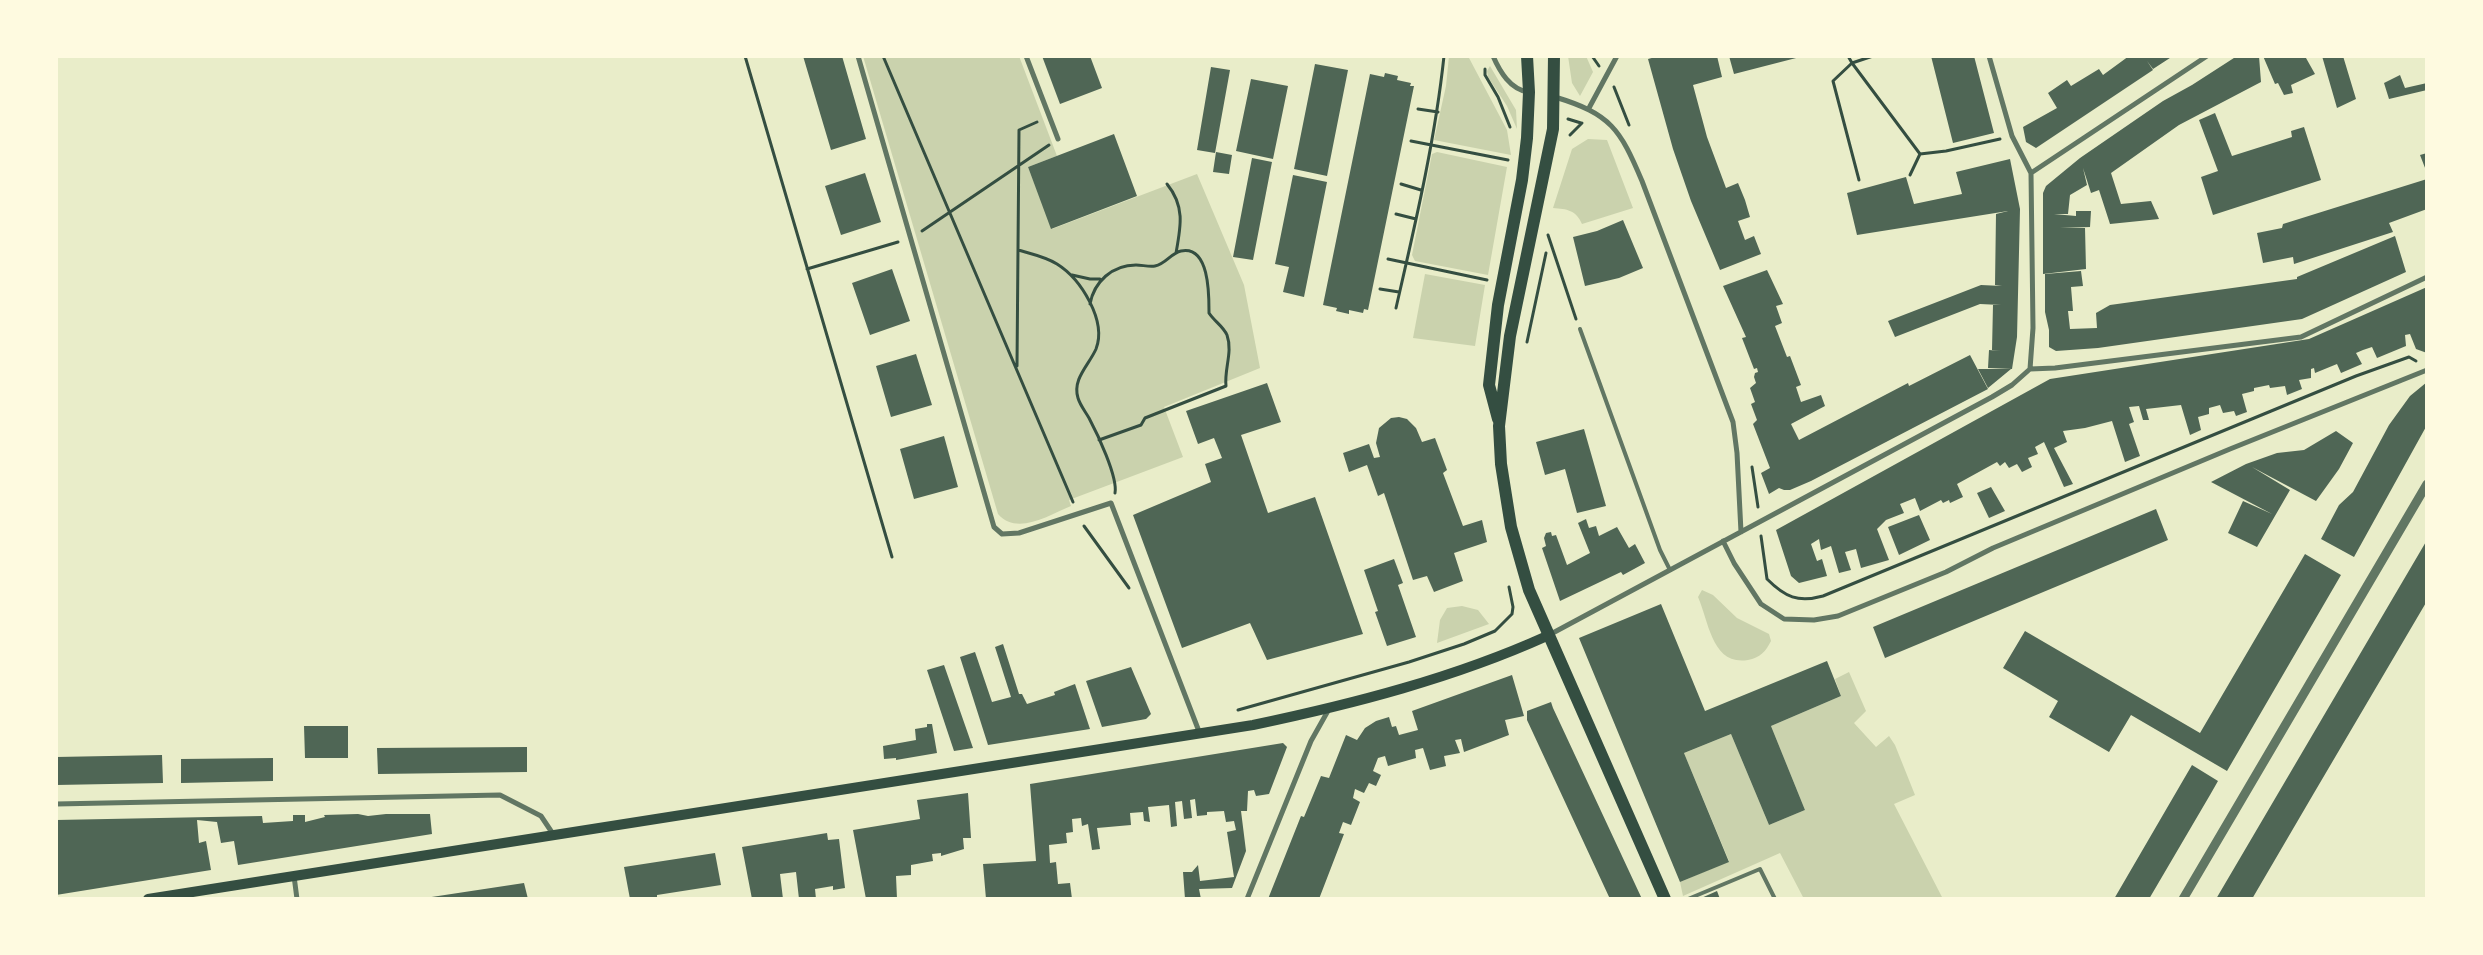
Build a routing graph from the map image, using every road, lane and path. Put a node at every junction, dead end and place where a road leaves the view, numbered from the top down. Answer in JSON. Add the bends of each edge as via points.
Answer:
{"nodes":[{"id":1,"x":745,"y":56,"type":"edge"},
{"id":2,"x":858,"y":56,"type":"edge"},
{"id":3,"x":884,"y":56,"type":"edge"},
{"id":4,"x":1026,"y":56,"type":"edge"},
{"id":5,"x":1444,"y":56,"type":"edge"},
{"id":6,"x":1527,"y":56,"type":"edge"},
{"id":7,"x":1554,"y":56,"type":"edge"},
{"id":8,"x":1617,"y":56,"type":"edge"},
{"id":9,"x":1848,"y":56,"type":"edge"},
{"id":10,"x":1873,"y":56,"type":"edge"},
{"id":11,"x":1989,"y":56,"type":"edge"},
{"id":12,"x":2207,"y":56,"type":"edge"},
{"id":13,"x":1494,"y":59,"type":"edge"},
{"id":14,"x":1852,"y":62,"type":"junction"},
{"id":15,"x":1529,"y":92,"type":"junction"},
{"id":16,"x":1555,"y":97,"type":"junction"},
{"id":17,"x":1589,"y":108,"type":"junction"},
{"id":18,"x":1418,"y":110,"type":"dead end"},
{"id":19,"x":1438,"y":112,"type":"junction"},
{"id":20,"x":1049,"y":116,"type":"junction"},
{"id":21,"x":1511,"y":130,"type":"dead end"},
{"id":22,"x":2012,"y":136,"type":"junction"},
{"id":23,"x":1058,"y":139,"type":"joint"},
{"id":24,"x":1411,"y":141,"type":"dead end"},
{"id":25,"x":1430,"y":145,"type":"junction"},
{"id":26,"x":1920,"y":154,"type":"junction"},
{"id":27,"x":1516,"y":161,"type":"dead end"},
{"id":28,"x":1019,"y":165,"type":"junction"},
{"id":29,"x":2032,"y":173,"type":"junction"},
{"id":30,"x":1910,"y":175,"type":"dead end"},
{"id":31,"x":1859,"y":180,"type":"dead end"},
{"id":32,"x":1167,"y":184,"type":"dead end"},
{"id":33,"x":1402,"y":184,"type":"dead end"},
{"id":34,"x":1421,"y":190,"type":"junction"},
{"id":35,"x":950,"y":212,"type":"junction"},
{"id":36,"x":1396,"y":214,"type":"dead end"},
{"id":37,"x":1416,"y":219,"type":"junction"},
{"id":38,"x":1547,"y":232,"type":"dead end"},
{"id":39,"x":910,"y":239,"type":"junction"},
{"id":40,"x":1018,"y":250,"type":"junction"},
{"id":41,"x":1176,"y":253,"type":"junction"},
{"id":42,"x":1388,"y":259,"type":"dead end"},
{"id":43,"x":1407,"y":264,"type":"junction"},
{"id":44,"x":807,"y":269,"type":"junction"},
{"id":45,"x":1070,"y":274,"type":"junction"},
{"id":46,"x":2427,"y":277,"type":"edge"},
{"id":47,"x":1101,"y":279,"type":"junction"},
{"id":48,"x":1503,"y":283,"type":"junction"},
{"id":49,"x":1380,"y":289,"type":"dead end"},
{"id":50,"x":1399,"y":292,"type":"junction"},
{"id":51,"x":1090,"y":304,"type":"junction"},
{"id":52,"x":1396,"y":308,"type":"dead end"},
{"id":53,"x":1580,"y":329,"type":"joint"},
{"id":54,"x":2418,"y":363,"type":"dead end"},
{"id":55,"x":1016,"y":369,"type":"junction"},
{"id":56,"x":2030,"y":369,"type":"junction"},
{"id":57,"x":2427,"y":370,"type":"edge"},
{"id":58,"x":1500,"y":426,"type":"junction"},
{"id":59,"x":1099,"y":440,"type":"junction"},
{"id":60,"x":2427,"y":484,"type":"edge"},
{"id":61,"x":1111,"y":502,"type":"junction"},
{"id":62,"x":1077,"y":513,"type":"junction"},
{"id":63,"x":1759,"y":521,"type":"junction"},
{"id":64,"x":1741,"y":532,"type":"junction"},
{"id":65,"x":1724,"y":541,"type":"junction"},
{"id":66,"x":892,"y":557,"type":"dead end"},
{"id":67,"x":1670,"y":570,"type":"junction"},
{"id":68,"x":1507,"y":581,"type":"dead end"},
{"id":69,"x":1133,"y":594,"type":"dead end"},
{"id":70,"x":1548,"y":636,"type":"junction"},
{"id":71,"x":1329,"y":709,"type":"junction"},
{"id":72,"x":1236,"y":710,"type":"dead end"},
{"id":73,"x":1200,"y":734,"type":"junction"},
{"id":74,"x":56,"y":804,"type":"edge"},
{"id":75,"x":553,"y":834,"type":"junction"},
{"id":76,"x":294,"y":876,"type":"junction"},
{"id":77,"x":148,"y":899,"type":"edge"},
{"id":78,"x":297,"y":899,"type":"edge"},
{"id":79,"x":1247,"y":899,"type":"edge"},
{"id":80,"x":1665,"y":899,"type":"edge"},
{"id":81,"x":1688,"y":899,"type":"edge"},
{"id":82,"x":1775,"y":899,"type":"edge"},
{"id":83,"x":2183,"y":899,"type":"edge"}],
"edges":[{"from":1,"to":44,"type":"path"},
{"from":2,"to":39,"type":"street"},
{"from":3,"to":35,"type":"path"},
{"from":4,"to":20,"type":"street"},
{"from":5,"to":19,"type":"path"},
{"from":6,"to":15,"type":"main road"},
{"from":7,"to":16,"type":"main road"},
{"from":8,"to":17,"type":"street"},
{"from":9,"to":14,"type":"path"},
{"from":10,"to":14,"type":"path"},
{"from":11,"to":22,"type":"street"},
{"from":12,"to":29,"type":"street"},
{"from":13,"to":15,"type":"street","via":[[1511,84]]},
{"from":13,"to":21,"type":"path","via":[[1486,67],[1485,75]]},
{"from":14,"to":26,"type":"path"},
{"from":14,"to":31,"type":"path","via":[[1833,81]]},
{"from":15,"to":48,"type":"main road","via":[[1528,138]]},
{"from":16,"to":17,"type":"street"},
{"from":16,"to":58,"type":"main road","via":[[1553,129],[1510,336]]},
{"from":17,"to":64,"type":"street","via":[[1618,132],[1626,146],[1715,370],[1733,422],[1738,453]]},
{"from":18,"to":19,"type":"path"},
{"from":19,"to":25,"type":"path"},
{"from":20,"to":23,"type":"street"},
{"from":20,"to":28,"type":"path","via":[[1019,130]]},
{"from":22,"to":26,"type":"path"},
{"from":22,"to":29,"type":"street"},
{"from":23,"to":28,"type":"path"},
{"from":24,"to":25,"type":"path"},
{"from":25,"to":27,"type":"path"},
{"from":25,"to":34,"type":"path"},
{"from":26,"to":30,"type":"path"},
{"from":28,"to":35,"type":"path"},
{"from":28,"to":40,"type":"path"},
{"from":29,"to":56,"type":"street","via":[[2033,328]]},
{"from":32,"to":41,"type":"path","via":[[1179,205],[1180,230]]},
{"from":33,"to":34,"type":"path"},
{"from":34,"to":37,"type":"path"},
{"from":35,"to":39,"type":"path"},
{"from":35,"to":55,"type":"path"},
{"from":36,"to":37,"type":"path"},
{"from":37,"to":43,"type":"path"},
{"from":38,"to":53,"type":"path"},
{"from":39,"to":44,"type":"path"},
{"from":39,"to":62,"type":"street","via":[[994,527],[1002,534],[1020,533]]},
{"from":40,"to":45,"type":"path","via":[[1043,258]]},
{"from":40,"to":55,"type":"path"},
{"from":41,"to":47,"type":"path","via":[[1165,263],[1121,267]]},
{"from":41,"to":59,"type":"path","via":[[1192,253],[1208,276],[1209,313],[1227,335],[1226,386],[1145,418],[1141,425]]},
{"from":42,"to":43,"type":"path"},
{"from":43,"to":48,"type":"path"},
{"from":43,"to":50,"type":"path"},
{"from":44,"to":66,"type":"path"},
{"from":45,"to":47,"type":"path"},
{"from":45,"to":51,"type":"path"},
{"from":46,"to":56,"type":"street","via":[[2301,337]]},
{"from":47,"to":51,"type":"path"},
{"from":48,"to":58,"type":"main road","via":[[1489,385]]},
{"from":49,"to":50,"type":"path"},
{"from":50,"to":52,"type":"path"},
{"from":51,"to":59,"type":"path","via":[[1099,337],[1078,380],[1077,391]]},
{"from":53,"to":67,"type":"lane"},
{"from":54,"to":63,"type":"path","via":[[2409,357],[2356,376],[1808,600],[1785,596],[1767,579]]},
{"from":55,"to":62,"type":"path"},
{"from":56,"to":63,"type":"street","via":[[1992,397]]},
{"from":57,"to":65,"type":"street","via":[[2220,452],[1838,616],[1814,620],[1784,619],[1761,604],[1734,563]]},
{"from":58,"to":70,"type":"main road","via":[[1501,464],[1511,528],[1526,582]]},
{"from":59,"to":61,"type":"path","via":[[1115,483],[1116,491]]},
{"from":60,"to":83,"type":"street"},
{"from":61,"to":62,"type":"street"},
{"from":61,"to":73,"type":"street"},
{"from":62,"to":69,"type":"path"},
{"from":63,"to":64,"type":"street"},
{"from":64,"to":65,"type":"street"},
{"from":65,"to":67,"type":"street"},
{"from":67,"to":70,"type":"street"},
{"from":68,"to":72,"type":"path","via":[[1512,614],[1495,631],[1408,662]]},
{"from":70,"to":71,"type":"main road","via":[[1513,652],[1448,674]]},
{"from":70,"to":80,"type":"main road"},
{"from":71,"to":73,"type":"main road"},
{"from":71,"to":79,"type":"street","via":[[1311,741]]},
{"from":73,"to":75,"type":"main road"},
{"from":74,"to":75,"type":"street","via":[[500,795],[541,816]]},
{"from":75,"to":76,"type":"main road"},
{"from":76,"to":77,"type":"main road"},
{"from":76,"to":78,"type":"street"},
{"from":81,"to":82,"type":"lane","via":[[1760,869]]}]}
